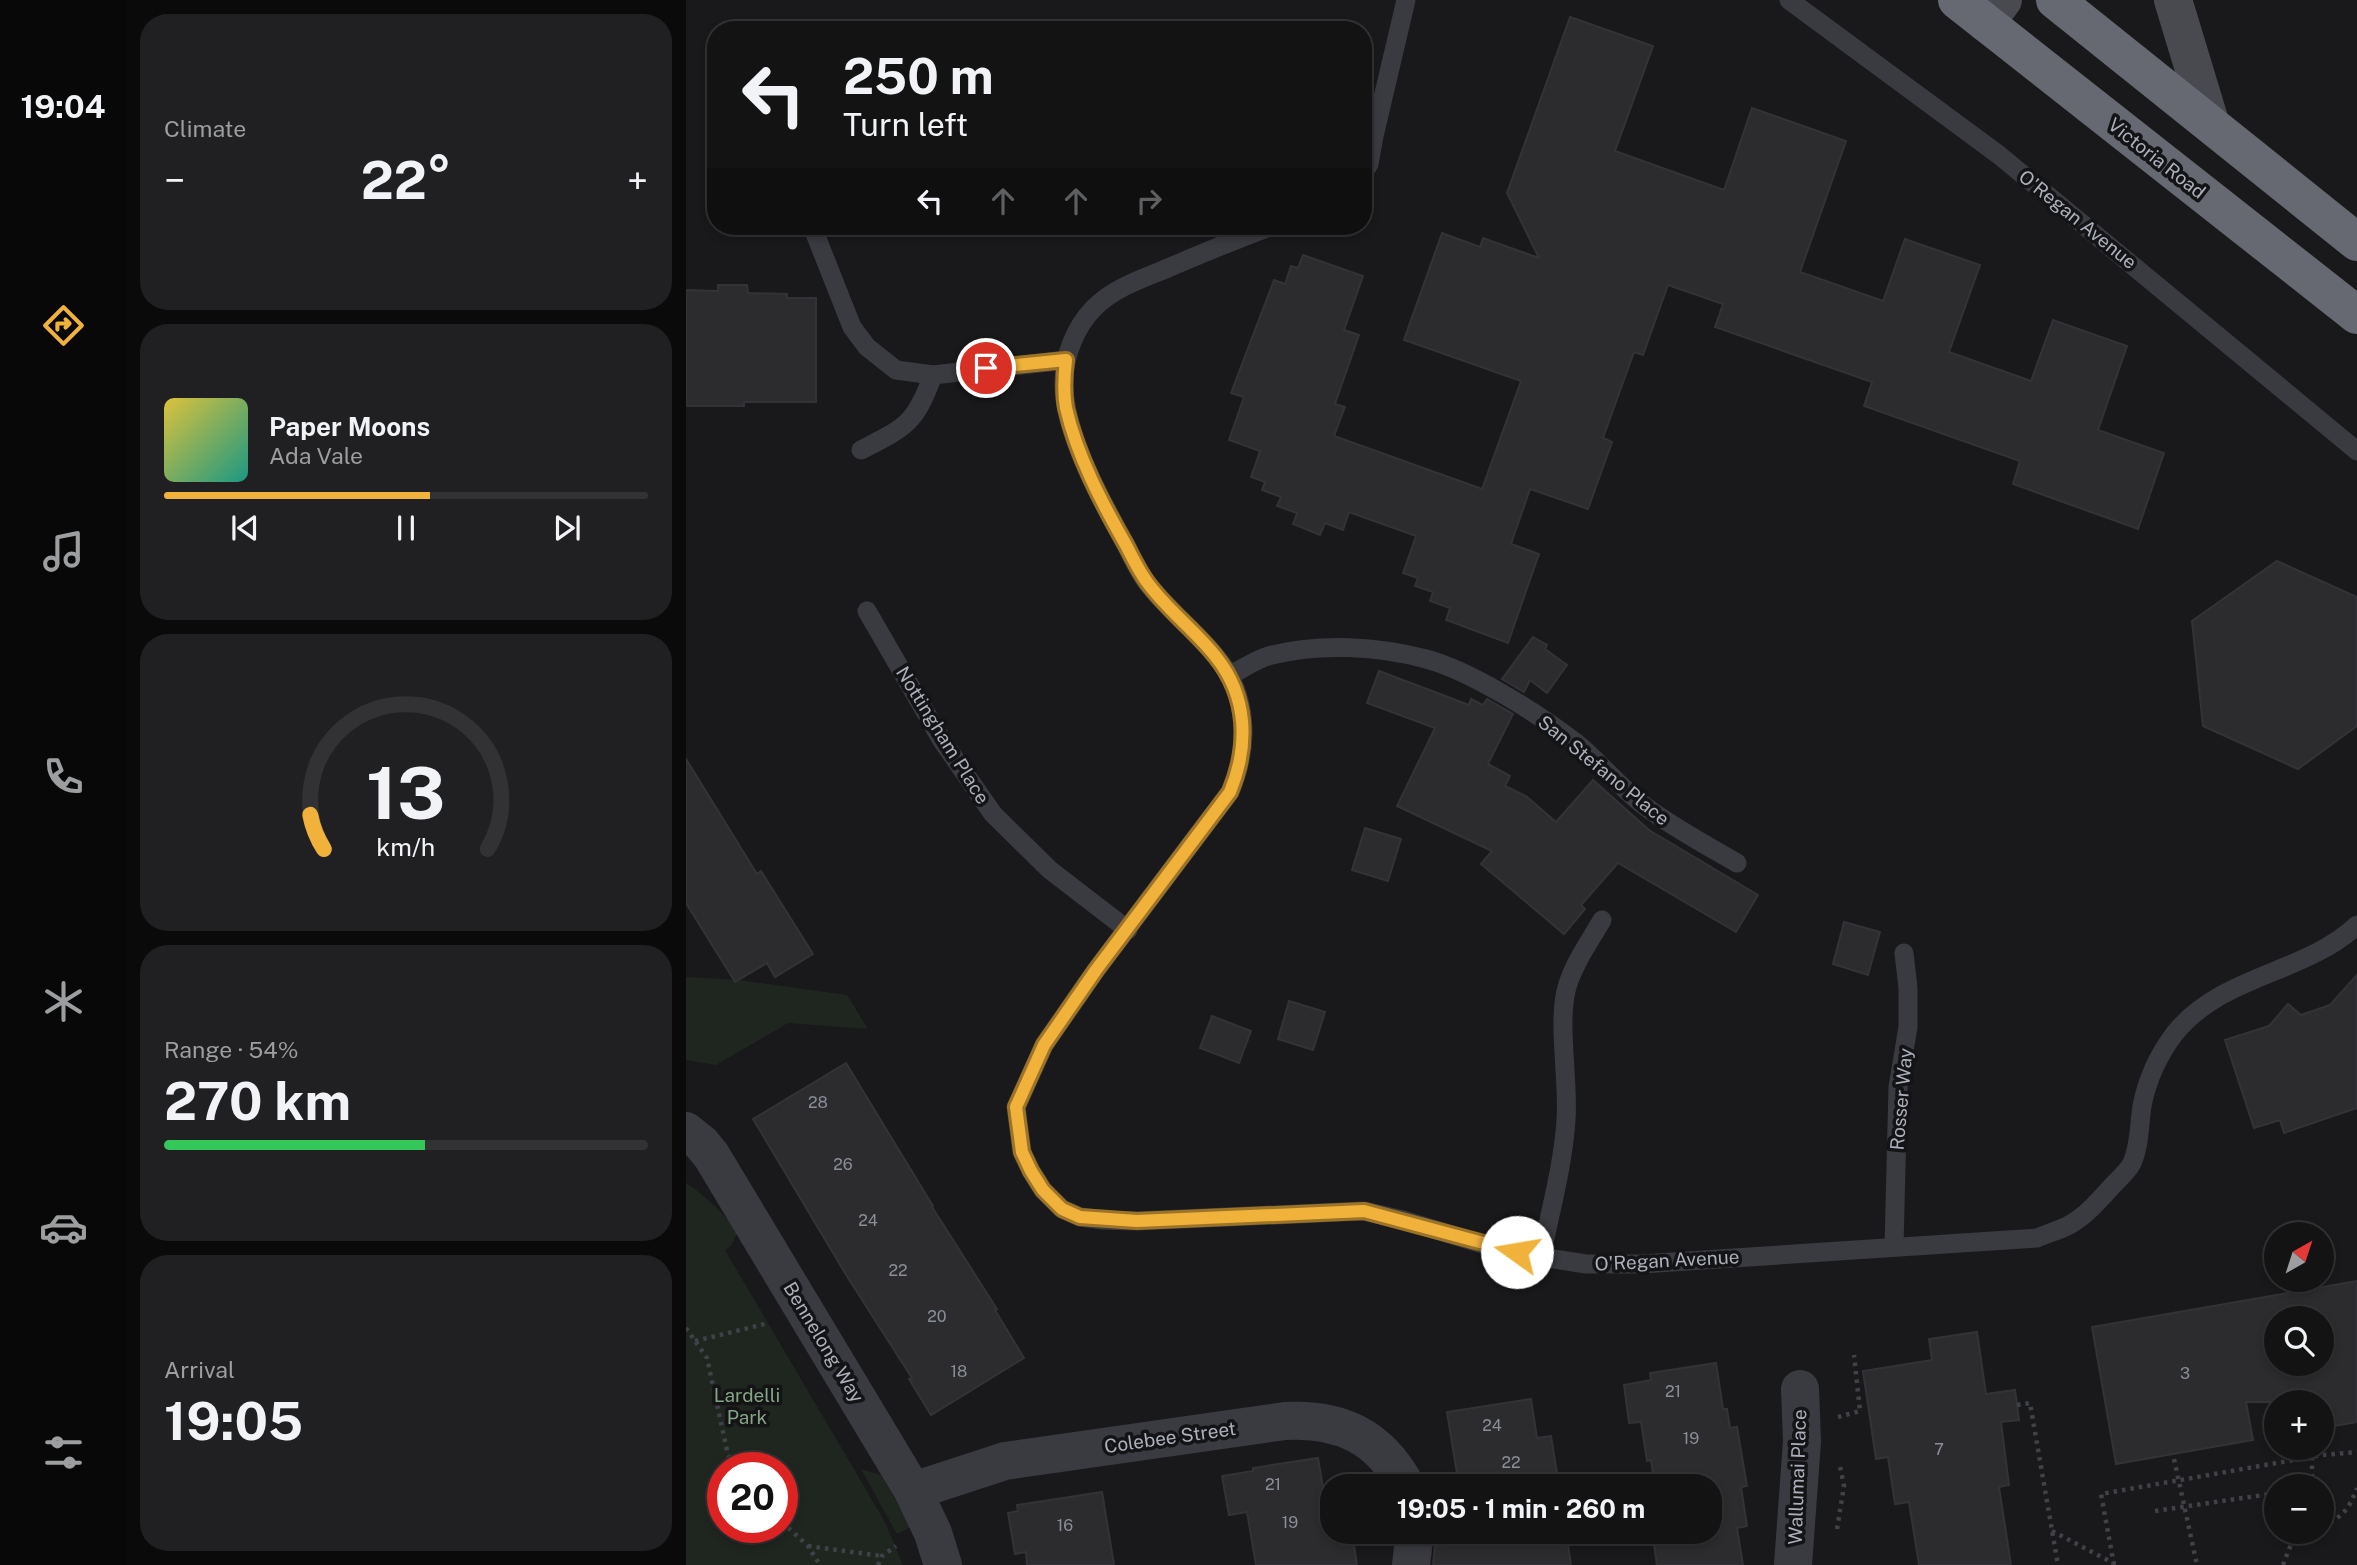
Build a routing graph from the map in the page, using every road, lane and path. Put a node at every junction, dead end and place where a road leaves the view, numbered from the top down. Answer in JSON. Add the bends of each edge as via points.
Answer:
{"nodes":[{"id":1,"x":1406,"y":0,"type":"edge"},
{"id":2,"x":1789,"y":0,"type":"edge"},
{"id":3,"x":1956,"y":0,"type":"edge"},
{"id":4,"x":2055,"y":0,"type":"edge"},
{"id":5,"x":2173,"y":0,"type":"edge"},
{"id":6,"x":1995,"y":11,"type":"edge"},
{"id":7,"x":2210,"y":122,"type":"junction"},
{"id":8,"x":1372,"y":148,"type":"edge"},
{"id":9,"x":816,"y":235,"type":"edge"},
{"id":10,"x":1250,"y":235,"type":"edge"},
{"id":11,"x":2357,"y":242,"type":"edge"},
{"id":12,"x":2357,"y":315,"type":"edge"},
{"id":13,"x":1066,"y":360,"type":"junction"},
{"id":14,"x":933,"y":375,"type":"junction"},
{"id":15,"x":861,"y":450,"type":"dead end"},
{"id":16,"x":2357,"y":450,"type":"edge"},
{"id":17,"x":867,"y":611,"type":"dead end"},
{"id":18,"x":1229,"y":676,"type":"junction"},
{"id":19,"x":1737,"y":863,"type":"dead end"},
{"id":20,"x":1602,"y":920,"type":"dead end"},
{"id":21,"x":2357,"y":925,"type":"edge"},
{"id":22,"x":1128,"y":930,"type":"junction"},
{"id":23,"x":1904,"y":953,"type":"dead end"},
{"id":24,"x":686,"y":1131,"type":"edge"},
{"id":25,"x":1894,"y":1246,"type":"junction"},
{"id":26,"x":1541,"y":1257,"type":"junction"},
{"id":27,"x":771,"y":1322,"type":"dead end"},
{"id":28,"x":686,"y":1328,"type":"edge"},
{"id":29,"x":695,"y":1341,"type":"junction"},
{"id":30,"x":1854,"y":1355,"type":"dead end"},
{"id":31,"x":1800,"y":1390,"type":"dead end"},
{"id":32,"x":2017,"y":1405,"type":"dead end"},
{"id":33,"x":1837,"y":1418,"type":"dead end"},
{"id":34,"x":728,"y":1452,"type":"edge"},
{"id":35,"x":2357,"y":1452,"type":"edge"},
{"id":36,"x":2334,"y":1455,"type":"edge"},
{"id":37,"x":2174,"y":1459,"type":"dead end"},
{"id":38,"x":1837,"y":1460,"type":"dead end"},
{"id":39,"x":2295,"y":1460,"type":"edge"},
{"id":40,"x":1399,"y":1474,"type":"edge"},
{"id":41,"x":2179,"y":1481,"type":"junction"},
{"id":42,"x":2357,"y":1488,"type":"edge"},
{"id":43,"x":912,"y":1491,"type":"junction"},
{"id":44,"x":2264,"y":1495,"type":"edge"},
{"id":45,"x":2185,"y":1507,"type":"junction"},
{"id":46,"x":2155,"y":1511,"type":"dead end"},
{"id":47,"x":2334,"y":1521,"type":"edge"},
{"id":48,"x":2052,"y":1530,"type":"junction"},
{"id":49,"x":798,"y":1537,"type":"edge"},
{"id":50,"x":1835,"y":1541,"type":"dead end"},
{"id":51,"x":1413,"y":1544,"type":"edge"},
{"id":52,"x":2291,"y":1544,"type":"edge"},
{"id":53,"x":808,"y":1546,"type":"junction"},
{"id":54,"x":882,"y":1556,"type":"dead end"},
{"id":55,"x":820,"y":1565,"type":"edge"},
{"id":56,"x":943,"y":1565,"type":"edge"},
{"id":57,"x":1411,"y":1565,"type":"edge"},
{"id":58,"x":1793,"y":1565,"type":"edge"},
{"id":59,"x":2058,"y":1565,"type":"edge"},
{"id":60,"x":2115,"y":1565,"type":"edge"},
{"id":61,"x":2197,"y":1565,"type":"edge"},
{"id":62,"x":2283,"y":1565,"type":"edge"}],
"edges":[{"from":1,"to":8,"type":"lane"},
{"from":2,"to":16,"type":"lane","name":"O'Regan Avenue","via":[[1998,155]]},
{"from":3,"to":6,"type":"highway","name":"Victoria Road"},
{"from":4,"to":7,"type":"highway"},
{"from":5,"to":7,"type":"street"},
{"from":6,"to":12,"type":"highway","name":"Victoria Road"},
{"from":7,"to":11,"type":"highway"},
{"from":9,"to":14,"type":"lane","via":[[852,327],[867,347],[896,370]]},
{"from":10,"to":13,"type":"lane","name":"O'Regan Avenue","via":[[1119,288],[1094,308],[1076,332]]},
{"from":13,"to":14,"type":"lane"},
{"from":13,"to":18,"type":"lane","name":"O'Regan Avenue","via":[[1066,407],[1110,516],[1146,582]]},
{"from":14,"to":15,"type":"lane","via":[[922,405],[903,429]]},
{"from":17,"to":22,"type":"lane","name":"Nottingham Place","via":[[941,739],[993,814],[1050,870]]},
{"from":18,"to":19,"type":"lane","name":"San Stefano Place","via":[[1269,655],[1314,648],[1426,659],[1469,675],[1538,716],[1575,742],[1642,804]]},
{"from":18,"to":22,"type":"lane","name":"O'Regan Avenue","via":[[1244,726],[1238,772],[1214,815]]},
{"from":20,"to":26,"type":"lane","via":[[1567,987],[1566,1124]]},
{"from":21,"to":25,"type":"lane","name":"O'Regan Avenue","via":[[2340,940],[2236,987],[2192,1015],[2174,1034],[2149,1081],[2131,1165],[2072,1223],[2037,1238]]},
{"from":22,"to":26,"type":"lane","name":"O'Regan Avenue","via":[[1044,1045],[1016,1107],[1022,1152],[1043,1190],[1062,1209],[1080,1217],[1137,1221],[1364,1211]]},
{"from":23,"to":25,"type":"lane","name":"Rosser Way","via":[[1908,1027],[1898,1087]]},
{"from":24,"to":43,"type":"street","name":"Bennelong Way","via":[[712,1155]]},
{"from":25,"to":26,"type":"lane","name":"O'Regan Avenue","via":[[1642,1264],[1586,1264]]},
{"from":27,"to":29,"type":"path"},
{"from":28,"to":29,"type":"path"},
{"from":29,"to":34,"type":"path","via":[[707,1358]]},
{"from":30,"to":33,"type":"path","via":[[1860,1411]]},
{"from":31,"to":58,"type":"street","name":"Wallumai Place","via":[[1802,1441]]},
{"from":32,"to":48,"type":"path","via":[[2030,1403]]},
{"from":35,"to":36,"type":"path"},
{"from":37,"to":41,"type":"path"},
{"from":38,"to":50,"type":"path","via":[[1844,1486]]},
{"from":39,"to":41,"type":"path"},
{"from":40,"to":43,"type":"street","name":"Colebee Street","via":[[1376,1446],[1356,1433],[1310,1419],[1005,1461]]},
{"from":41,"to":45,"type":"path"},
{"from":41,"to":60,"type":"path","via":[[2101,1494]]},
{"from":42,"to":47,"type":"path","via":[[2344,1514]]},
{"from":43,"to":56,"type":"street","name":"Bennelong Way"},
{"from":44,"to":45,"type":"path"},
{"from":45,"to":46,"type":"path"},
{"from":45,"to":61,"type":"path"},
{"from":48,"to":59,"type":"path"},
{"from":48,"to":60,"type":"path"},
{"from":49,"to":53,"type":"path"},
{"from":51,"to":57,"type":"street"},
{"from":52,"to":62,"type":"path"},
{"from":53,"to":54,"type":"path"},
{"from":53,"to":55,"type":"path"}]}
